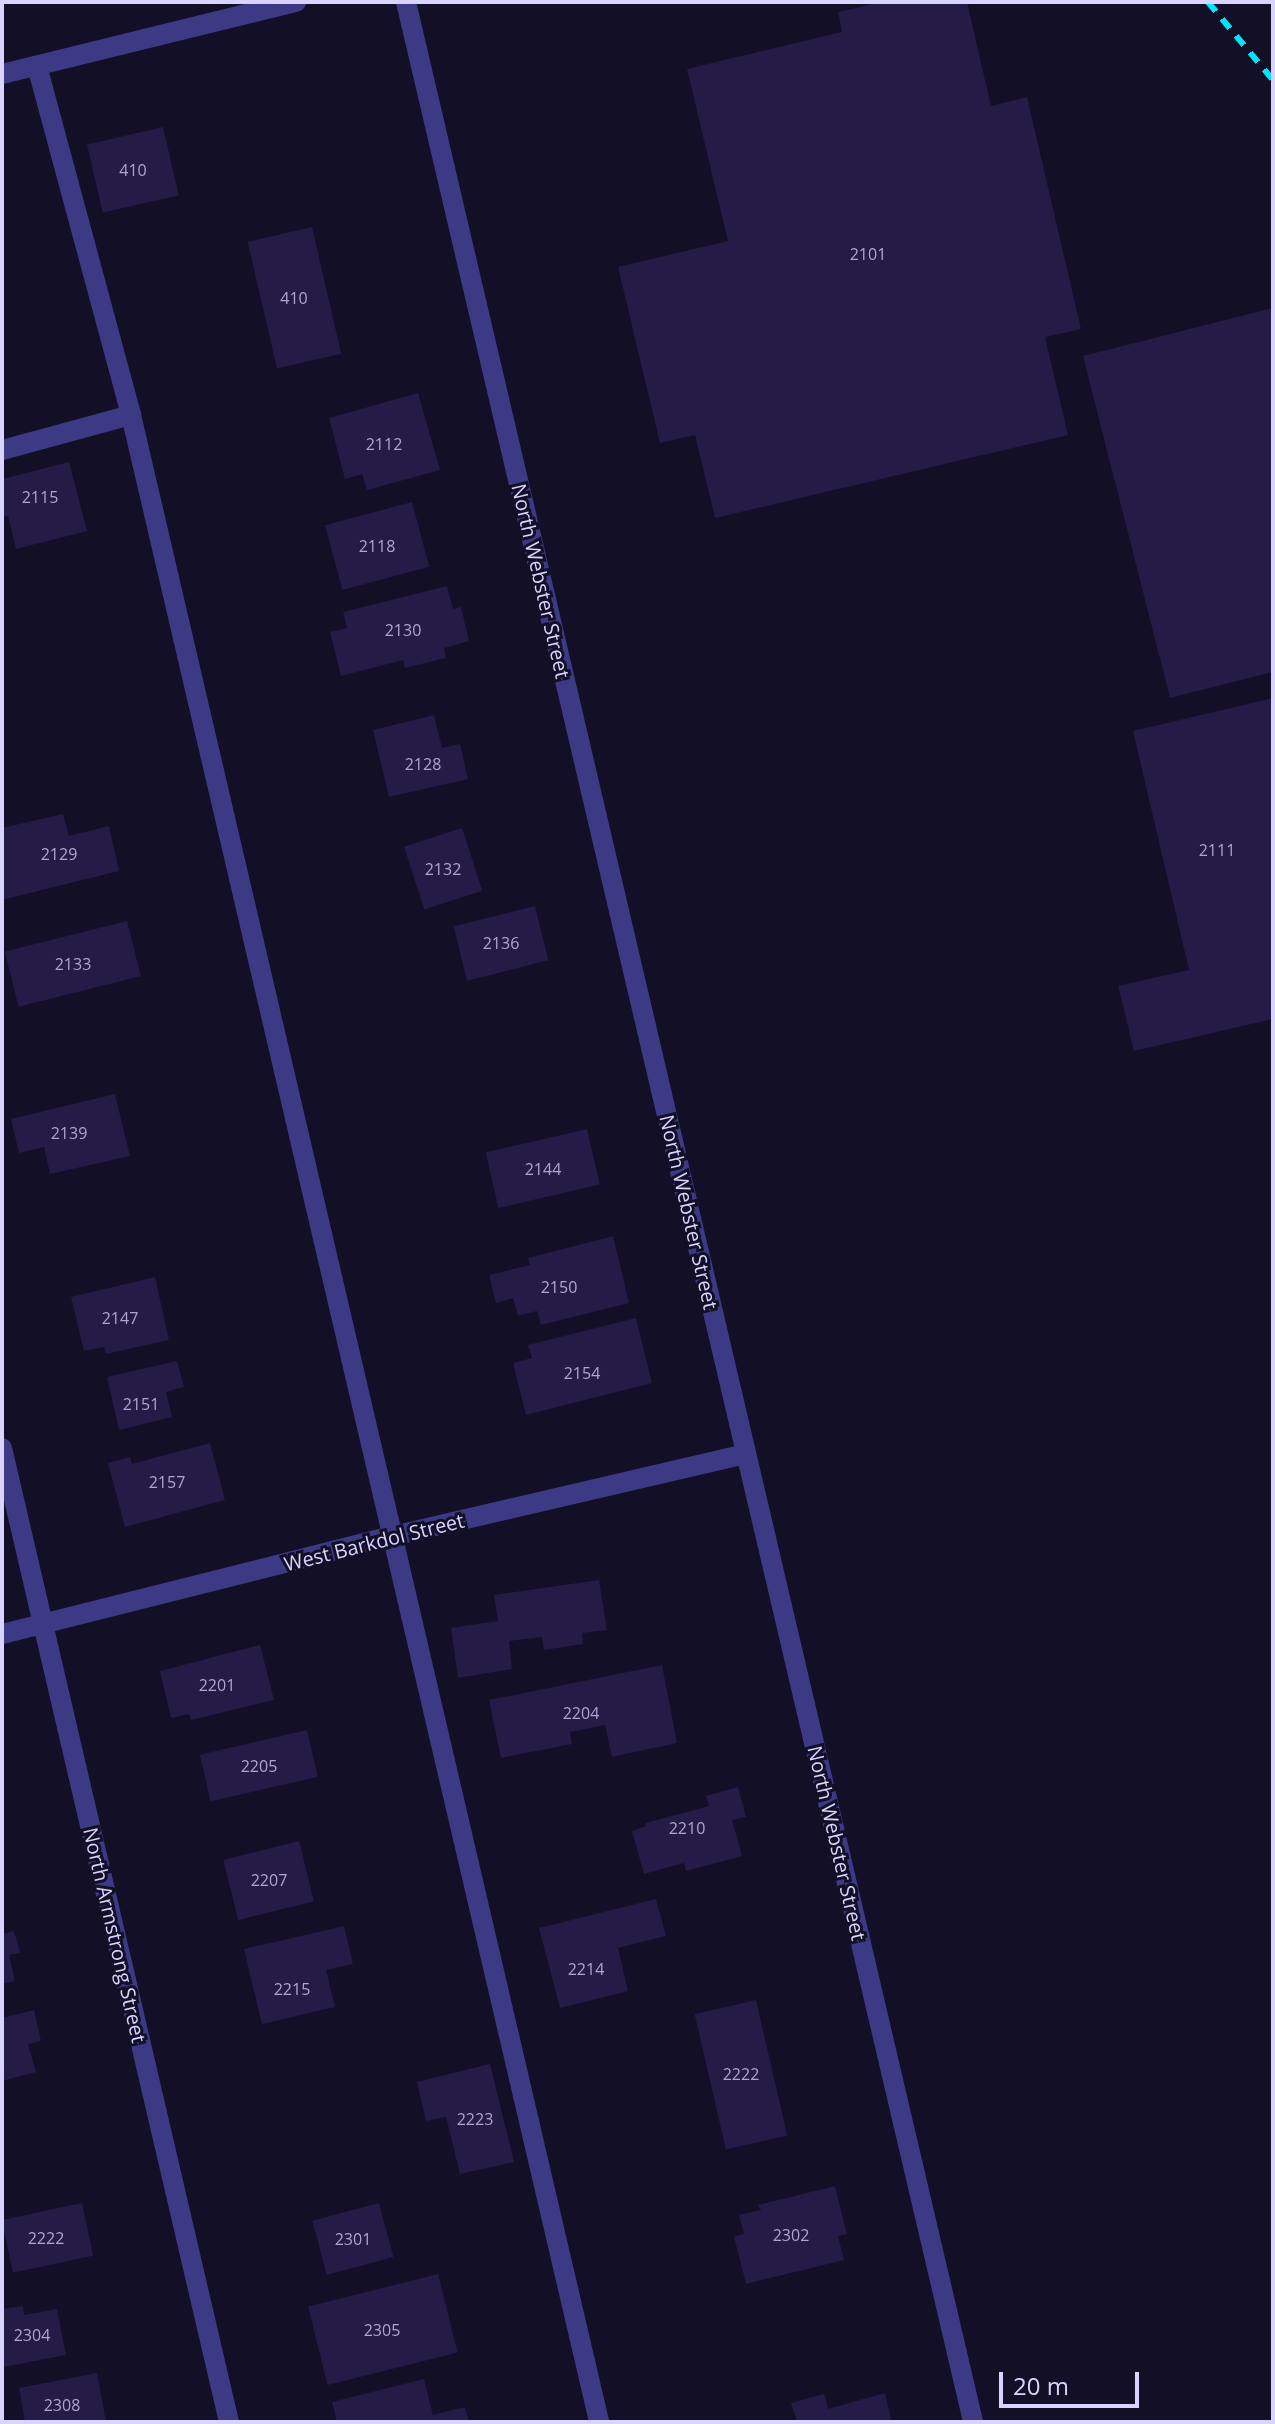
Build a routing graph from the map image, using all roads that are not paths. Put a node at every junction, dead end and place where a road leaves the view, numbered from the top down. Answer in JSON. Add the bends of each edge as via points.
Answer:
{"nodes":[{"id":1,"x":296,"y":2,"type":"edge"},
{"id":2,"x":406,"y":2,"type":"edge"},
{"id":3,"x":37,"y":66,"type":"junction"},
{"id":4,"x":2,"y":74,"type":"edge"},
{"id":5,"x":131,"y":415,"type":"junction"},
{"id":6,"x":2,"y":450,"type":"edge"},
{"id":7,"x":2,"y":1448,"type":"edge"},
{"id":8,"x":746,"y":1454,"type":"junction"},
{"id":9,"x":393,"y":1536,"type":"junction"},
{"id":10,"x":42,"y":1624,"type":"junction"},
{"id":11,"x":2,"y":1634,"type":"edge"},
{"id":12,"x":229,"y":2422,"type":"edge"},
{"id":13,"x":599,"y":2422,"type":"edge"},
{"id":14,"x":973,"y":2422,"type":"edge"}],
"edges":[{"from":1,"to":3,"type":"street"},
{"from":2,"to":8,"type":"street","name":"North Webster Street"},
{"from":3,"to":4,"type":"street"},
{"from":3,"to":5,"type":"street"},
{"from":5,"to":6,"type":"street"},
{"from":5,"to":9,"type":"street"},
{"from":7,"to":10,"type":"street","name":"North Armstrong Street"},
{"from":8,"to":9,"type":"street","name":"West Barkdol Street"},
{"from":8,"to":14,"type":"street","name":"North Webster Street"},
{"from":9,"to":10,"type":"street","name":"West Barkdol Street"},
{"from":9,"to":13,"type":"street"},
{"from":10,"to":11,"type":"street","name":"West Barkdol Street"},
{"from":10,"to":12,"type":"street","name":"North Armstrong Street"}]}
